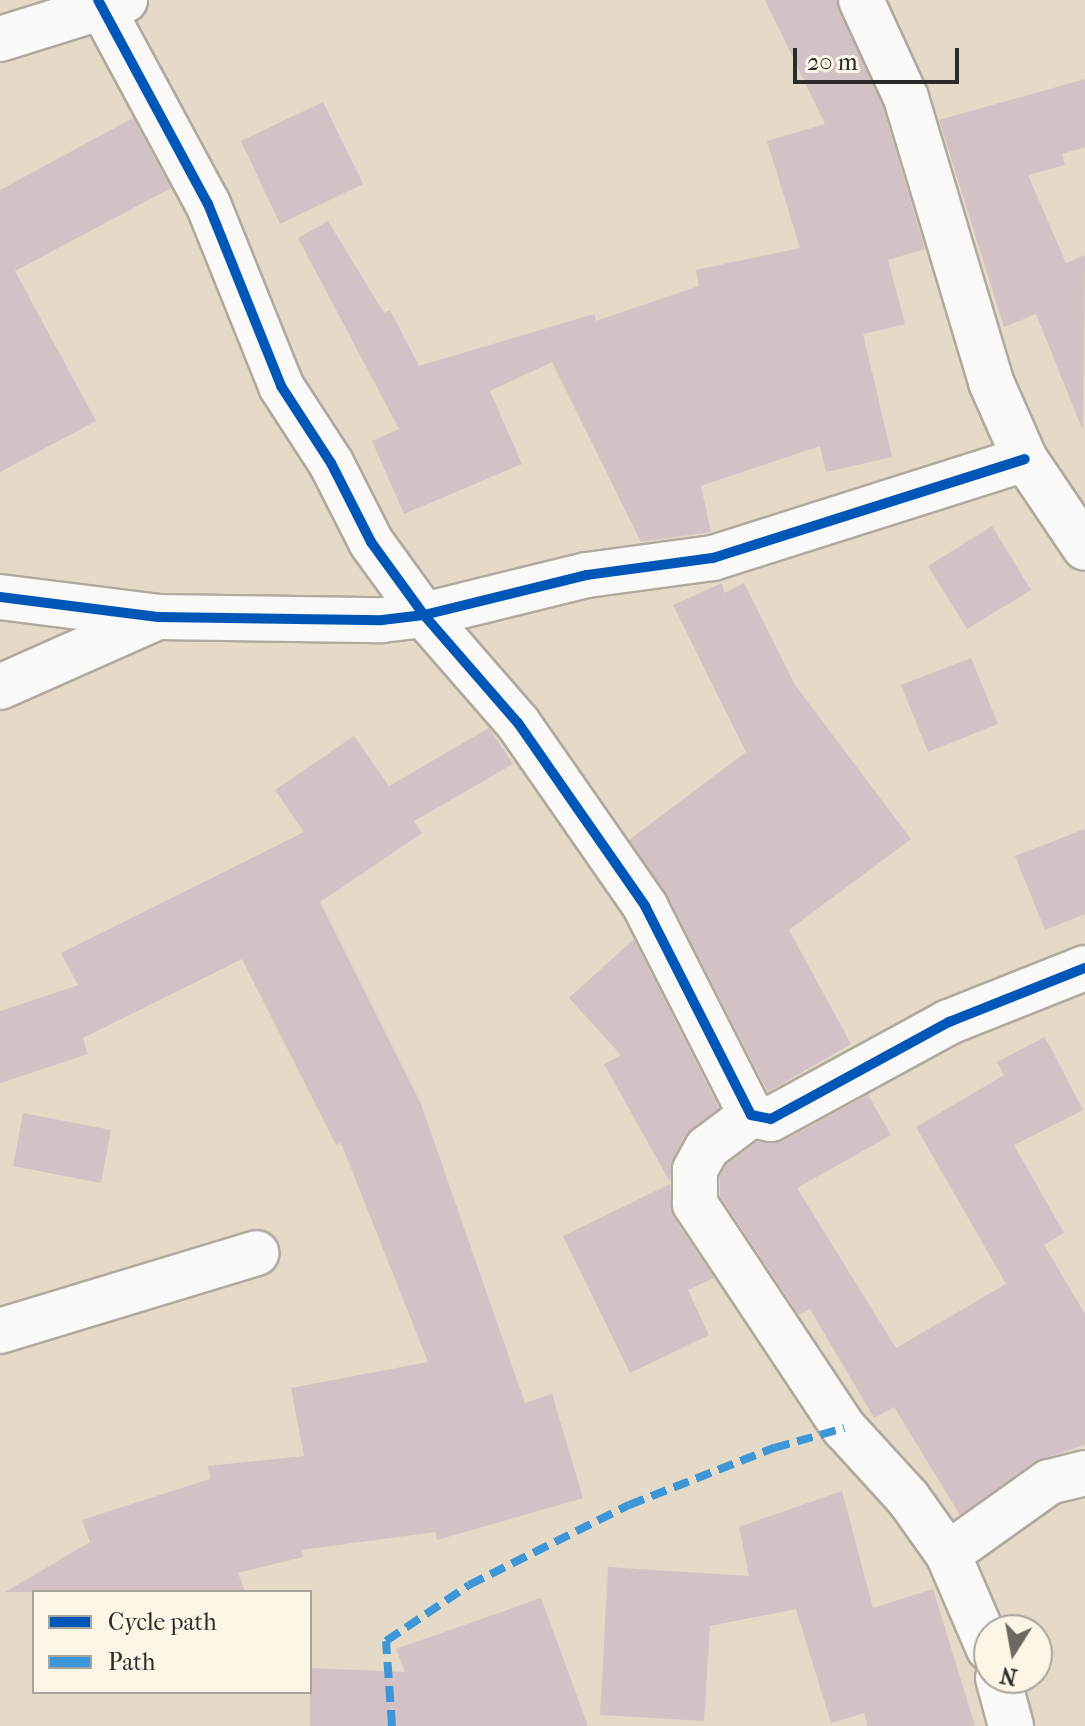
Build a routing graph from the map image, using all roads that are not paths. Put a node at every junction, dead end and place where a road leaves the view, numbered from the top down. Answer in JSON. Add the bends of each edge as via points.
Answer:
{"nodes":[{"id":1,"x":861,"y":0,"type":"edge"},
{"id":2,"x":109,"y":3,"type":"edge"},
{"id":3,"x":0,"y":39,"type":"edge"},
{"id":4,"x":1025,"y":459,"type":"junction"},
{"id":5,"x":1085,"y":548,"type":"edge"},
{"id":6,"x":0,"y":597,"type":"edge"},
{"id":7,"x":424,"y":615,"type":"junction"},
{"id":8,"x":158,"y":617,"type":"junction"},
{"id":9,"x":0,"y":687,"type":"edge"},
{"id":10,"x":1085,"y":968,"type":"edge"},
{"id":11,"x":751,"y":1115,"type":"junction"},
{"id":12,"x":256,"y":1253,"type":"dead end"},
{"id":13,"x":0,"y":1331,"type":"edge"},
{"id":14,"x":1085,"y":1473,"type":"edge"},
{"id":15,"x":948,"y":1554,"type":"junction"},
{"id":16,"x":974,"y":1614,"type":"edge"},
{"id":17,"x":1002,"y":1694,"type":"edge"},
{"id":18,"x":1011,"y":1726,"type":"edge"}],
"edges":[{"from":1,"to":4,"type":"street","via":[[906,98],[991,382]]},
{"from":2,"to":3,"type":"street"},
{"from":2,"to":7,"type":"street","via":[[208,204],[281,386],[331,463],[371,542]]},
{"from":4,"to":5,"type":"street"},
{"from":4,"to":7,"type":"street","via":[[713,558],[587,575]]},
{"from":6,"to":8,"type":"street"},
{"from":7,"to":8,"type":"street","via":[[382,620]]},
{"from":7,"to":11,"type":"street","via":[[518,723],[645,906]]},
{"from":8,"to":9,"type":"street"},
{"from":10,"to":11,"type":"street","via":[[949,1022],[771,1119]]},
{"from":11,"to":15,"type":"street","via":[[707,1148],[695,1170],[695,1204],[844,1428],[908,1498]]},
{"from":12,"to":13,"type":"street"},
{"from":14,"to":15,"type":"street","via":[[1049,1482]]},
{"from":15,"to":16,"type":"street"},
{"from":17,"to":18,"type":"street"}]}
